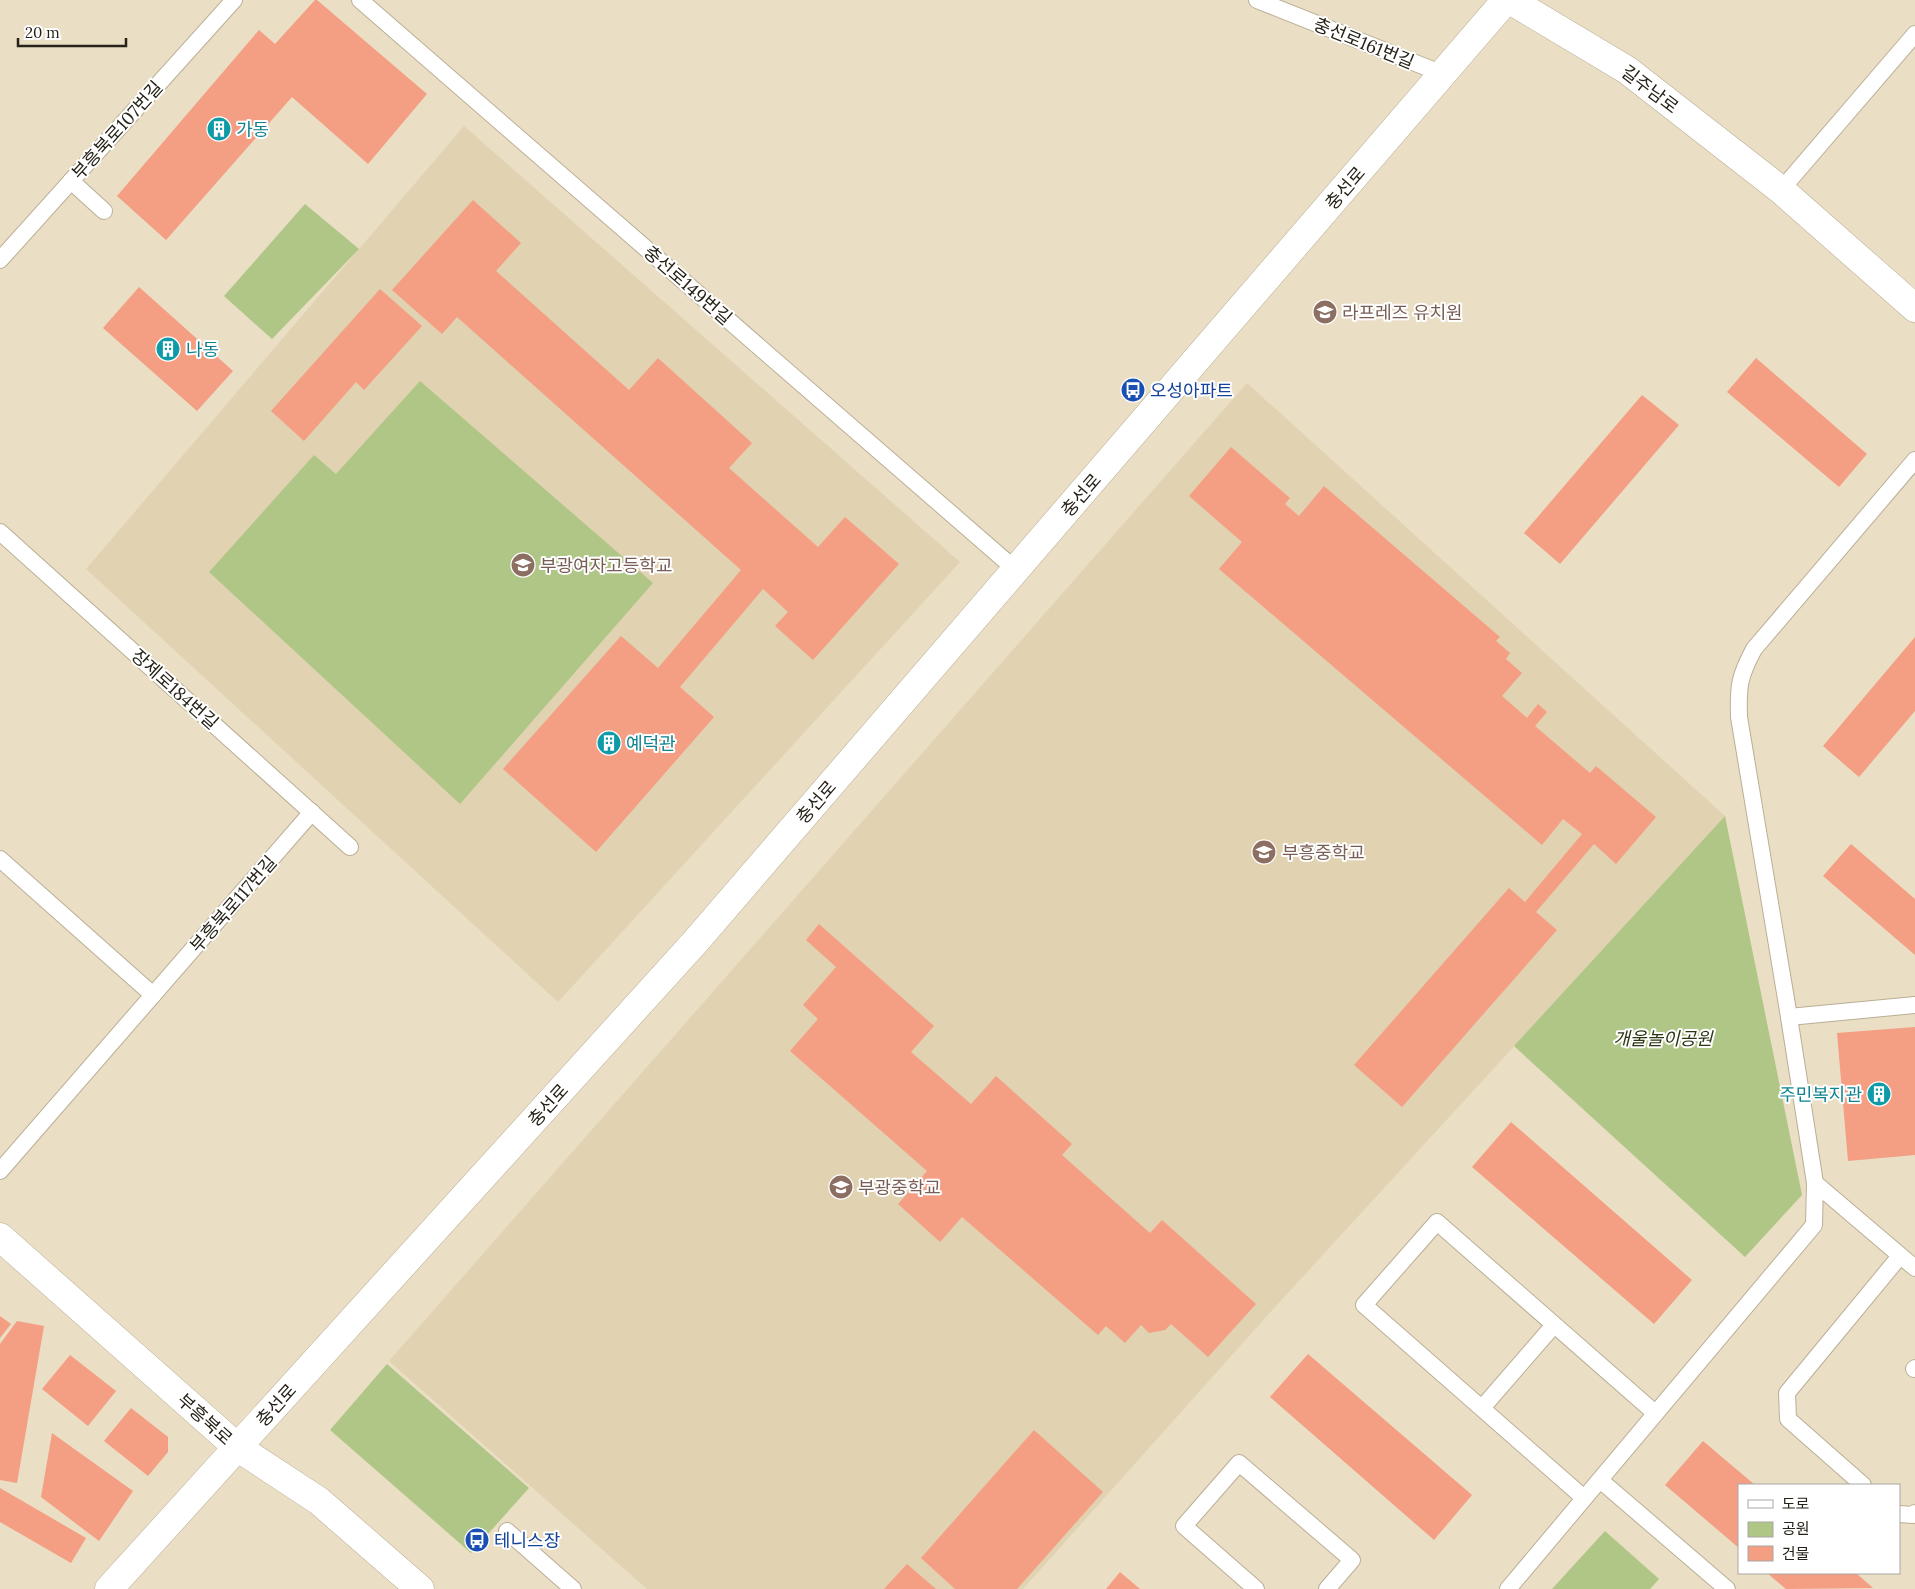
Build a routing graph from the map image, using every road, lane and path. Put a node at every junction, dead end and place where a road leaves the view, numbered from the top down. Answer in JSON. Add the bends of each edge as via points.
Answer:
{"nodes":[{"id":1,"x":234,"y":0,"type":"edge"},
{"id":2,"x":360,"y":0,"type":"edge"},
{"id":3,"x":1257,"y":0,"type":"edge"},
{"id":4,"x":1506,"y":0,"type":"edge"},
{"id":5,"x":1510,"y":0,"type":"edge"},
{"id":6,"x":1915,"y":34,"type":"edge"},
{"id":7,"x":1443,"y":74,"type":"junction"},
{"id":8,"x":71,"y":182,"type":"junction"},
{"id":9,"x":1782,"y":190,"type":"junction"},
{"id":10,"x":104,"y":211,"type":"dead end"},
{"id":11,"x":0,"y":260,"type":"edge"},
{"id":12,"x":1915,"y":308,"type":"edge"},
{"id":13,"x":1915,"y":460,"type":"edge"},
{"id":14,"x":0,"y":532,"type":"edge"},
{"id":15,"x":1016,"y":570,"type":"junction"},
{"id":16,"x":312,"y":812,"type":"junction"},
{"id":17,"x":350,"y":846,"type":"dead end"},
{"id":18,"x":0,"y":859,"type":"edge"},
{"id":19,"x":153,"y":995,"type":"junction"},
{"id":20,"x":1915,"y":1005,"type":"edge"},
{"id":21,"x":1789,"y":1016,"type":"junction"},
{"id":22,"x":0,"y":1171,"type":"edge"},
{"id":23,"x":1814,"y":1183,"type":"junction"},
{"id":24,"x":0,"y":1237,"type":"edge"},
{"id":25,"x":1900,"y":1256,"type":"junction"},
{"id":26,"x":1915,"y":1268,"type":"edge"},
{"id":27,"x":1554,"y":1324,"type":"junction"},
{"id":28,"x":1482,"y":1408,"type":"junction"},
{"id":29,"x":1655,"y":1414,"type":"junction"},
{"id":30,"x":238,"y":1447,"type":"junction"},
{"id":31,"x":1600,"y":1480,"type":"junction"},
{"id":32,"x":1862,"y":1484,"type":"edge"},
{"id":33,"x":1584,"y":1498,"type":"junction"},
{"id":34,"x":1915,"y":1513,"type":"edge"},
{"id":35,"x":1900,"y":1514,"type":"edge"},
{"id":36,"x":507,"y":1531,"type":"dead end"},
{"id":37,"x":109,"y":1589,"type":"edge"},
{"id":38,"x":420,"y":1589,"type":"edge"},
{"id":39,"x":573,"y":1589,"type":"edge"},
{"id":40,"x":1256,"y":1589,"type":"edge"},
{"id":41,"x":1327,"y":1589,"type":"edge"},
{"id":42,"x":1508,"y":1589,"type":"edge"},
{"id":43,"x":1727,"y":1589,"type":"edge"}],
"edges":[{"from":1,"to":8,"type":"lane","name":"부흥북로107번길"},
{"from":2,"to":15,"type":"lane","name":"충선로149번길"},
{"from":3,"to":7,"type":"lane","name":"충선로161번길"},
{"from":4,"to":7,"type":"street","name":"충선로"},
{"from":5,"to":9,"type":"street","name":"길주남로","via":[[1627,70]]},
{"from":6,"to":9,"type":"lane"},
{"from":7,"to":15,"type":"street","name":"충선로"},
{"from":8,"to":10,"type":"lane"},
{"from":8,"to":11,"type":"lane","name":"부흥북로107번길"},
{"from":9,"to":12,"type":"street","name":"길주남로"},
{"from":13,"to":21,"type":"lane","via":[[1754,649],[1742,671],[1738,691],[1739,718]]},
{"from":14,"to":16,"type":"lane","name":"장제로184번길"},
{"from":15,"to":30,"type":"street","name":"충선로","via":[[696,941]]},
{"from":16,"to":17,"type":"lane","name":"장제로184번길"},
{"from":16,"to":19,"type":"lane","name":"부흥북로117번길"},
{"from":18,"to":19,"type":"lane"},
{"from":19,"to":22,"type":"lane","name":"부흥북로117번길"},
{"from":20,"to":21,"type":"lane"},
{"from":21,"to":23,"type":"lane"},
{"from":23,"to":25,"type":"lane"},
{"from":23,"to":29,"type":"lane","via":[[1814,1225]]},
{"from":24,"to":30,"type":"street","name":"부흥북로"},
{"from":25,"to":26,"type":"lane"},
{"from":25,"to":32,"type":"lane","via":[[1787,1393],[1788,1419]]},
{"from":27,"to":28,"type":"lane"},
{"from":27,"to":28,"type":"lane","via":[[1437,1222],[1364,1305]]},
{"from":27,"to":29,"type":"lane"},
{"from":28,"to":33,"type":"lane"},
{"from":29,"to":31,"type":"lane"},
{"from":30,"to":37,"type":"street","name":"충선로"},
{"from":30,"to":38,"type":"street","name":"부흥북로","via":[[319,1501]]},
{"from":31,"to":33,"type":"lane"},
{"from":31,"to":43,"type":"lane"},
{"from":33,"to":42,"type":"lane"},
{"from":34,"to":35,"type":"lane"},
{"from":36,"to":39,"type":"lane"},
{"from":40,"to":41,"type":"lane","via":[[1184,1526],[1239,1462],[1352,1560]]}]}
